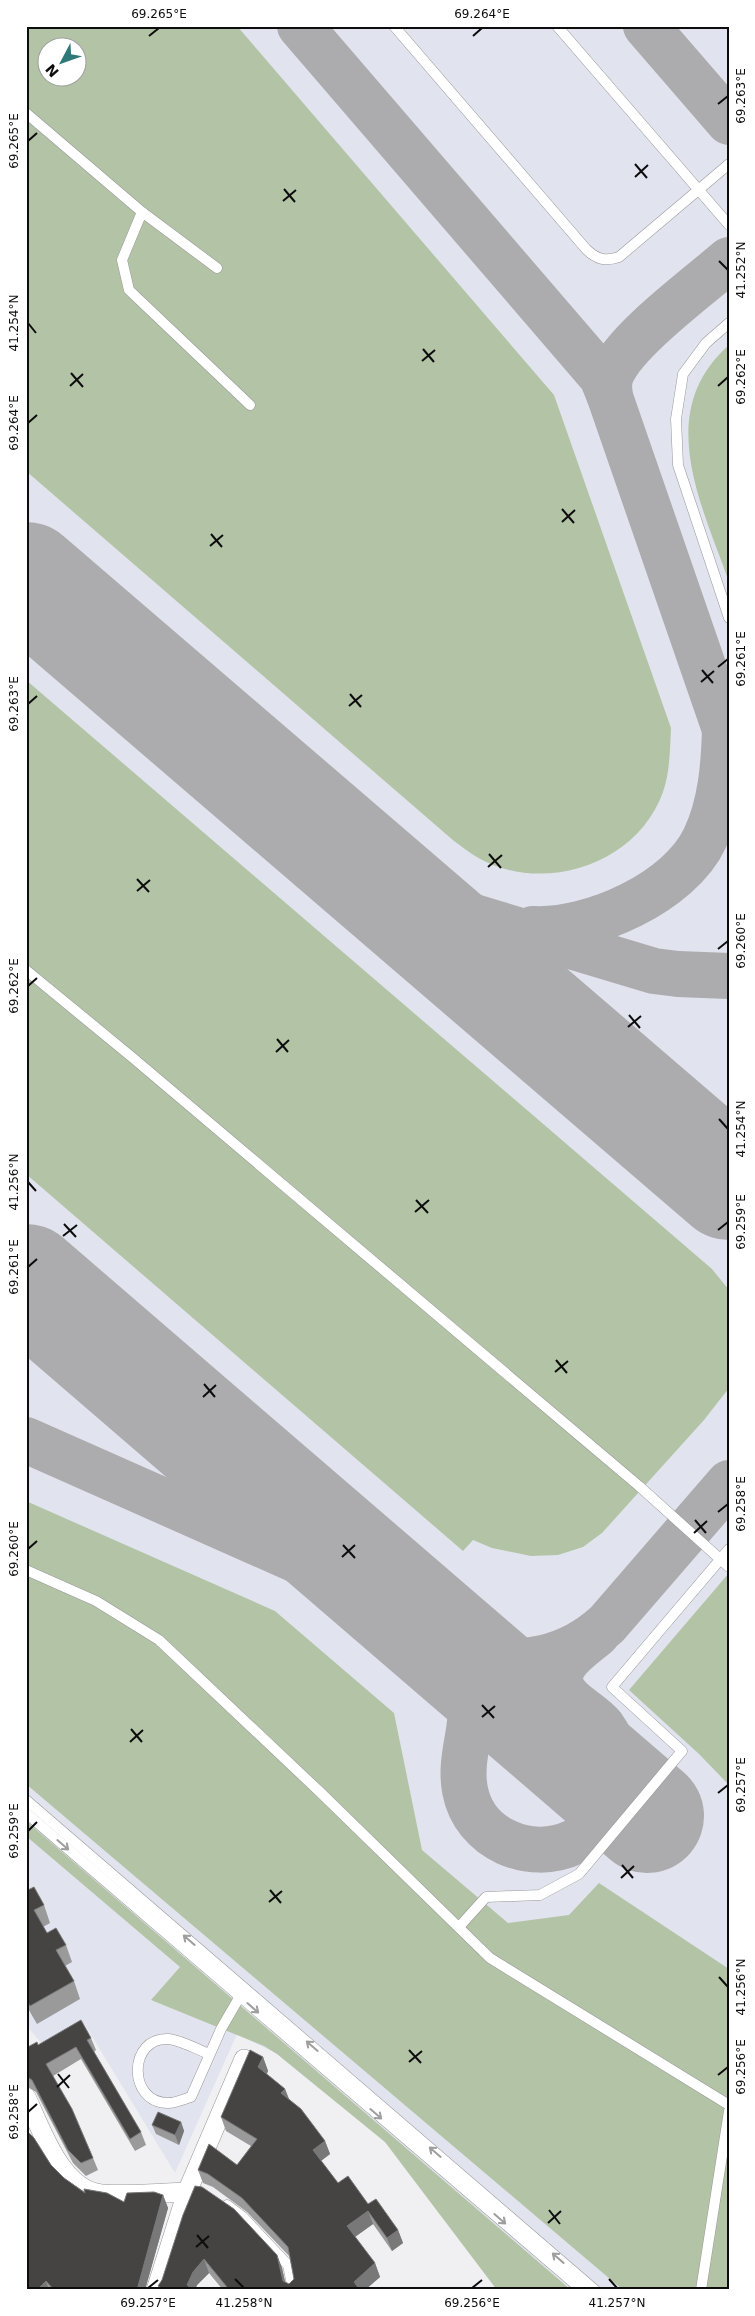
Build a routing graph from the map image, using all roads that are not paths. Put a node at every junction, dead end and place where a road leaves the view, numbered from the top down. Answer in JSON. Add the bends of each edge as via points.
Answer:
{"nodes":[{"id":1,"x":394,"y":26,"type":"edge"},
{"id":2,"x":557,"y":26,"type":"edge"},
{"id":3,"x":26,"y":112,"type":"edge"},
{"id":4,"x":729,"y":164,"type":"edge"},
{"id":5,"x":698,"y":190,"type":"junction"},
{"id":6,"x":142,"y":212,"type":"junction"},
{"id":7,"x":729,"y":225,"type":"edge"},
{"id":8,"x":216,"y":268,"type":"dead end"},
{"id":9,"x":729,"y":323,"type":"edge"},
{"id":10,"x":250,"y":405,"type":"dead end"},
{"id":11,"x":729,"y":618,"type":"edge"},
{"id":12,"x":26,"y":970,"type":"edge"},
{"id":13,"x":729,"y":1549,"type":"edge"},
{"id":14,"x":720,"y":1559,"type":"junction"},
{"id":15,"x":729,"y":1567,"type":"edge"},
{"id":16,"x":26,"y":1570,"type":"edge"},
{"id":17,"x":26,"y":1800,"type":"edge"},
{"id":18,"x":26,"y":1813,"type":"edge"},
{"id":19,"x":459,"y":1927,"type":"junction"},
{"id":20,"x":243,"y":1992,"type":"junction"},
{"id":21,"x":209,"y":2054,"type":"junction"},
{"id":22,"x":244,"y":2059,"type":"edge"},
{"id":23,"x":26,"y":2098,"type":"edge"},
{"id":24,"x":729,"y":2105,"type":"edge"},
{"id":25,"x":729,"y":2111,"type":"edge"},
{"id":26,"x":194,"y":2193,"type":"junction"},
{"id":27,"x":216,"y":2198,"type":"edge"},
{"id":28,"x":156,"y":2290,"type":"edge"},
{"id":29,"x":293,"y":2290,"type":"edge"},
{"id":30,"x":582,"y":2290,"type":"edge"},
{"id":31,"x":595,"y":2290,"type":"edge"},
{"id":32,"x":701,"y":2290,"type":"edge"}],
"edges":[{"from":1,"to":5,"type":"lane","via":[[597,258],[619,257]]},
{"from":2,"to":5,"type":"lane"},
{"from":3,"to":6,"type":"lane"},
{"from":4,"to":5,"type":"lane"},
{"from":5,"to":7,"type":"lane"},
{"from":6,"to":8,"type":"lane"},
{"from":6,"to":10,"type":"lane","via":[[122,260],[129,290]]},
{"from":9,"to":11,"type":"lane","via":[[706,343],[683,374],[676,419],[678,465]]},
{"from":12,"to":14,"type":"lane","via":[[639,1486]]},
{"from":13,"to":14,"type":"lane"},
{"from":14,"to":15,"type":"lane"},
{"from":14,"to":19,"type":"lane","via":[[612,1687],[682,1751],[580,1874],[540,1895],[486,1897]]},
{"from":16,"to":19,"type":"lane","via":[[96,1601],[159,1640]]},
{"from":20,"to":17,"type":"lane","one_way":true},
{"from":18,"to":20,"type":"lane","one_way":true},
{"from":19,"to":24,"type":"lane","via":[[490,1958]]},
{"from":20,"to":21,"type":"lane"},
{"from":20,"to":30,"type":"lane","one_way":true},
{"from":31,"to":20,"type":"lane","one_way":true},
{"from":21,"to":21,"type":"lane","via":[[191,2097],[161,2102],[146,2094],[138,2080],[140,2056],[159,2040],[181,2042]]},
{"from":22,"to":26,"type":"street"},
{"from":23,"to":26,"type":"street","via":[[55,2158],[82,2187],[100,2194]]},
{"from":25,"to":32,"type":"lane"},
{"from":26,"to":28,"type":"street"},
{"from":27,"to":29,"type":"lane","via":[[243,2217],[288,2265]]}]}
